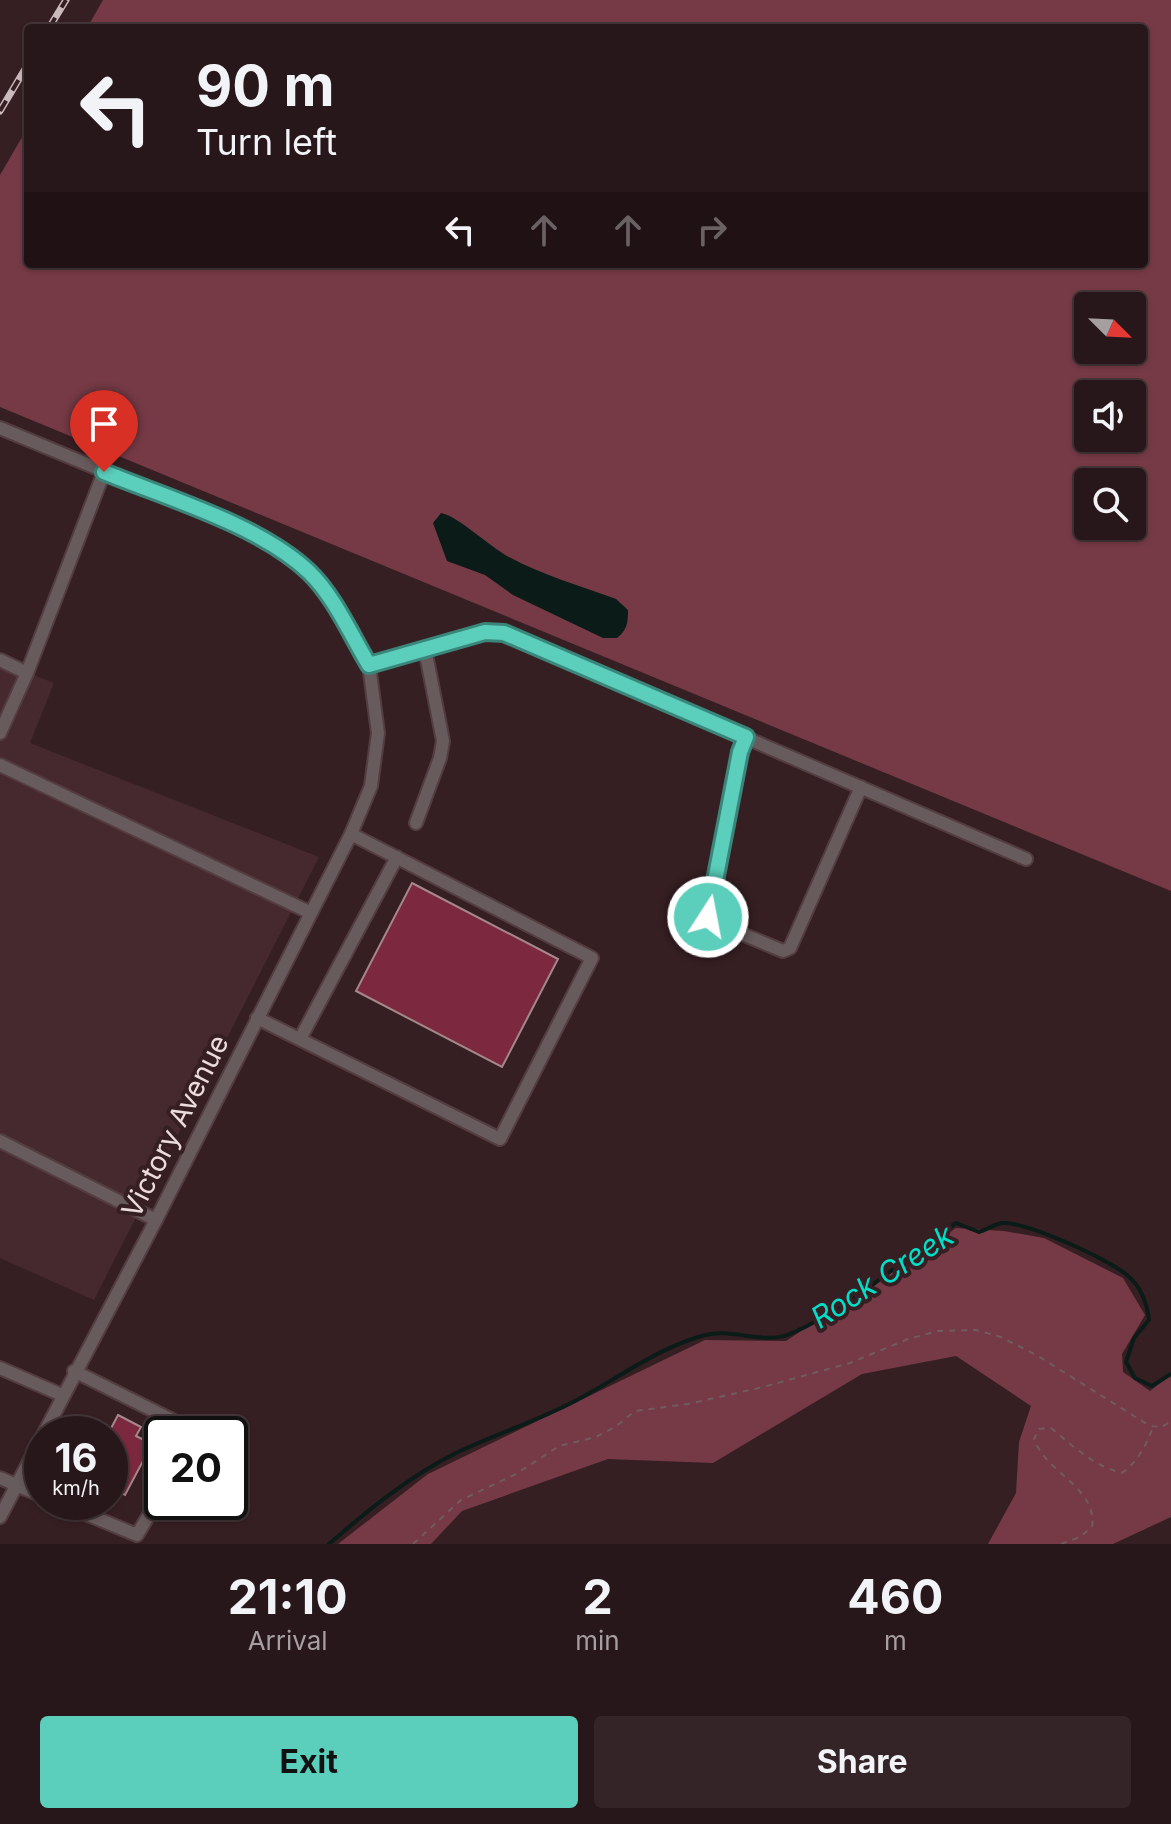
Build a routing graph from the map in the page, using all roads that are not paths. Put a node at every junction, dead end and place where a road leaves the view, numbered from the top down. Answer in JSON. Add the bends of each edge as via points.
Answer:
{"nodes":[{"id":1,"x":0,"y":428,"type":"edge"},
{"id":2,"x":104,"y":472,"type":"junction"},
{"id":3,"x":425,"y":649,"type":"junction"},
{"id":4,"x":0,"y":660,"type":"edge"},
{"id":5,"x":369,"y":665,"type":"junction"},
{"id":6,"x":27,"y":673,"type":"junction"},
{"id":7,"x":0,"y":733,"type":"edge"},
{"id":8,"x":746,"y":737,"type":"junction"},
{"id":9,"x":0,"y":765,"type":"edge"},
{"id":10,"x":861,"y":787,"type":"junction"},
{"id":11,"x":416,"y":823,"type":"dead end"},
{"id":12,"x":351,"y":834,"type":"junction"},
{"id":13,"x":397,"y":857,"type":"junction"},
{"id":14,"x":1026,"y":859,"type":"dead end"},
{"id":15,"x":311,"y":913,"type":"junction"},
{"id":16,"x":257,"y":1018,"type":"junction"},
{"id":17,"x":300,"y":1039,"type":"junction"},
{"id":18,"x":0,"y":1141,"type":"edge"},
{"id":19,"x":156,"y":1220,"type":"junction"},
{"id":20,"x":0,"y":1368,"type":"edge"},
{"id":21,"x":74,"y":1371,"type":"junction"},
{"id":22,"x":62,"y":1395,"type":"junction"},
{"id":23,"x":164,"y":1416,"type":"edge"},
{"id":24,"x":0,"y":1478,"type":"edge"},
{"id":25,"x":16,"y":1485,"type":"junction"},
{"id":26,"x":24,"y":1488,"type":"edge"},
{"id":27,"x":1,"y":1516,"type":"edge"},
{"id":28,"x":101,"y":1520,"type":"edge"},
{"id":29,"x":146,"y":1520,"type":"edge"}],
"edges":[{"from":1,"to":2,"type":"street"},
{"from":2,"to":5,"type":"street","via":[[253,533],[309,572]]},
{"from":2,"to":6,"type":"street"},
{"from":3,"to":5,"type":"street"},
{"from":3,"to":8,"type":"street","via":[[485,632],[504,633]]},
{"from":3,"to":11,"type":"street","via":[[443,741]]},
{"from":4,"to":6,"type":"street"},
{"from":5,"to":12,"type":"street","name":"Victory Avenue","via":[[378,733],[371,786]]},
{"from":6,"to":7,"type":"street"},
{"from":8,"to":10,"type":"street"},
{"from":8,"to":10,"type":"street","via":[[708,917],[716,923],[783,951],[790,948]]},
{"from":9,"to":15,"type":"street"},
{"from":10,"to":14,"type":"street"},
{"from":12,"to":13,"type":"street"},
{"from":12,"to":15,"type":"street","name":"Victory Avenue"},
{"from":13,"to":17,"type":"street"},
{"from":13,"to":17,"type":"street","via":[[592,958],[500,1139]]},
{"from":15,"to":16,"type":"street","name":"Victory Avenue"},
{"from":16,"to":17,"type":"street"},
{"from":16,"to":19,"type":"street","name":"Victory Avenue"},
{"from":18,"to":19,"type":"street"},
{"from":19,"to":21,"type":"street","name":"Victory Avenue"},
{"from":20,"to":22,"type":"street"},
{"from":21,"to":22,"type":"street","name":"Victory Avenue"},
{"from":21,"to":23,"type":"street"},
{"from":22,"to":25,"type":"street","name":"Victory Avenue"},
{"from":24,"to":25,"type":"street"},
{"from":25,"to":26,"type":"street"},
{"from":25,"to":27,"type":"street","name":"Victory Avenue"},
{"from":28,"to":29,"type":"street","via":[[137,1535]]}]}
